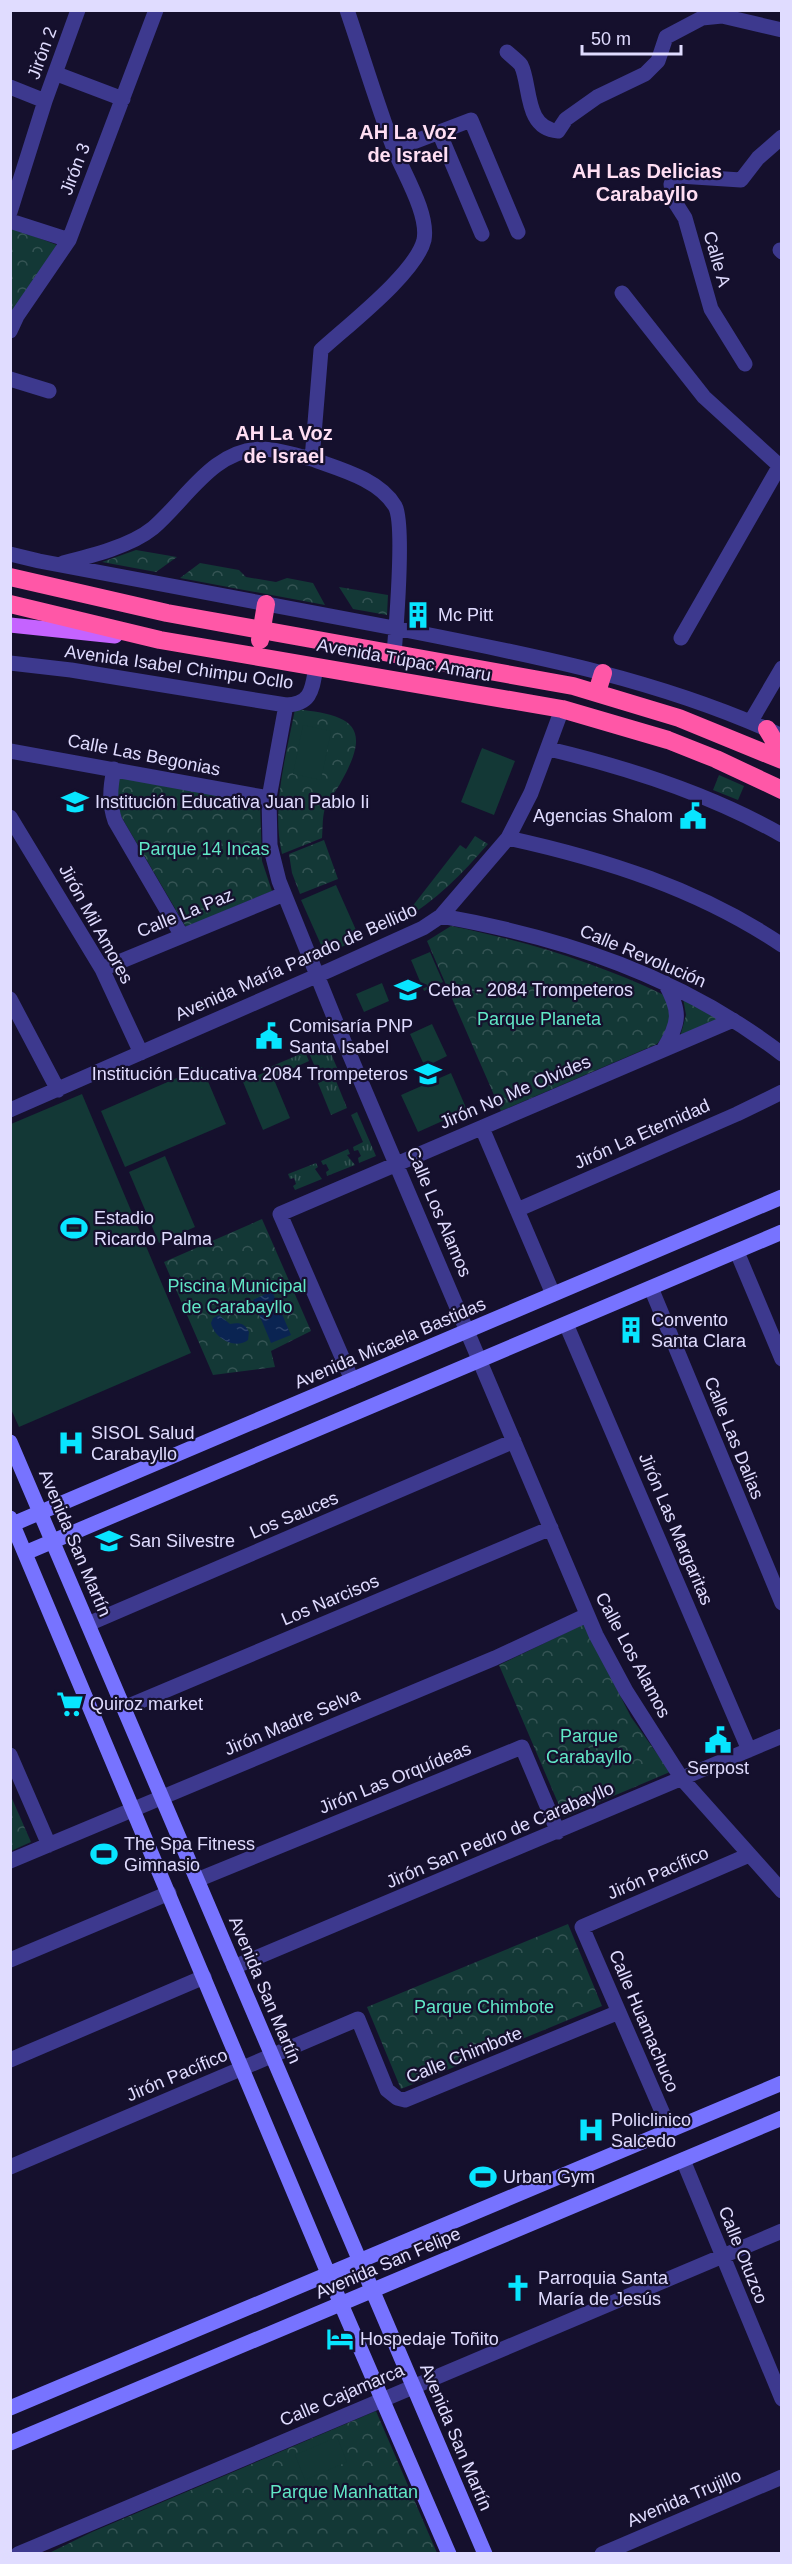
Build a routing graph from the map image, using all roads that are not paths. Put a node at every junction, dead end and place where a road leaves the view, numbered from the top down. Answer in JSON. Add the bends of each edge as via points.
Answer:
{"nodes":[{"id":1,"x":78,"y":10,"type":"edge"},
{"id":2,"x":156,"y":10,"type":"edge"},
{"id":3,"x":347,"y":10,"type":"edge"},
{"id":4,"x":782,"y":30,"type":"edge"},
{"id":5,"x":507,"y":52,"type":"dead end"},
{"id":6,"x":57,"y":74,"type":"junction"},
{"id":7,"x":10,"y":87,"type":"edge"},
{"id":8,"x":123,"y":99,"type":"junction"},
{"id":9,"x":45,"y":101,"type":"junction"},
{"id":10,"x":439,"y":132,"type":"junction"},
{"id":11,"x":782,"y":137,"type":"edge"},
{"id":12,"x":394,"y":149,"type":"junction"},
{"id":13,"x":10,"y":212,"type":"edge"},
{"id":14,"x":10,"y":221,"type":"edge"},
{"id":15,"x":518,"y":232,"type":"dead end"},
{"id":16,"x":482,"y":234,"type":"dead end"},
{"id":17,"x":69,"y":240,"type":"junction"},
{"id":18,"x":622,"y":293,"type":"dead end"},
{"id":19,"x":10,"y":331,"type":"edge"},
{"id":20,"x":745,"y":364,"type":"dead end"},
{"id":21,"x":10,"y":379,"type":"edge"},
{"id":22,"x":49,"y":391,"type":"dead end"},
{"id":23,"x":312,"y":459,"type":"junction"},
{"id":24,"x":780,"y":467,"type":"edge"},
{"id":25,"x":10,"y":554,"type":"edge"},
{"id":26,"x":58,"y":565,"type":"junction"},
{"id":27,"x":10,"y":577,"type":"edge"},
{"id":28,"x":10,"y":604,"type":"edge"},
{"id":29,"x":266,"y":604,"type":"junction"},
{"id":30,"x":10,"y":625,"type":"edge"},
{"id":31,"x":396,"y":628,"type":"junction"},
{"id":32,"x":262,"y":630,"type":"junction"},
{"id":33,"x":681,"y":638,"type":"dead end"},
{"id":34,"x":160,"y":640,"type":"junction"},
{"id":35,"x":394,"y":654,"type":"junction"},
{"id":36,"x":257,"y":657,"type":"junction"},
{"id":37,"x":10,"y":663,"type":"edge"},
{"id":38,"x":316,"y":667,"type":"junction"},
{"id":39,"x":782,"y":668,"type":"edge"},
{"id":40,"x":603,"y":673,"type":"junction"},
{"id":41,"x":597,"y":692,"type":"junction"},
{"id":42,"x":286,"y":705,"type":"junction"},
{"id":43,"x":562,"y":710,"type":"junction"},
{"id":44,"x":766,"y":728,"type":"edge"},
{"id":45,"x":549,"y":749,"type":"junction"},
{"id":46,"x":10,"y":752,"type":"edge"},
{"id":47,"x":782,"y":754,"type":"edge"},
{"id":48,"x":782,"y":760,"type":"edge"},
{"id":49,"x":114,"y":769,"type":"junction"},
{"id":50,"x":782,"y":790,"type":"edge"},
{"id":51,"x":269,"y":798,"type":"junction"},
{"id":52,"x":10,"y":817,"type":"edge"},
{"id":53,"x":782,"y":836,"type":"edge"},
{"id":54,"x":508,"y":838,"type":"junction"},
{"id":55,"x":284,"y":894,"type":"junction"},
{"id":56,"x":441,"y":916,"type":"junction"},
{"id":57,"x":182,"y":936,"type":"junction"},
{"id":58,"x":782,"y":945,"type":"edge"},
{"id":59,"x":102,"y":969,"type":"junction"},
{"id":60,"x":318,"y":976,"type":"junction"},
{"id":61,"x":665,"y":983,"type":"junction"},
{"id":62,"x":10,"y":999,"type":"edge"},
{"id":63,"x":733,"y":1020,"type":"junction"},
{"id":64,"x":663,"y":1050,"type":"junction"},
{"id":65,"x":141,"y":1053,"type":"junction"},
{"id":66,"x":782,"y":1053,"type":"edge"},
{"id":67,"x":58,"y":1089,"type":"junction"},
{"id":68,"x":782,"y":1092,"type":"edge"},
{"id":69,"x":10,"y":1110,"type":"edge"},
{"id":70,"x":482,"y":1128,"type":"junction"},
{"id":71,"x":397,"y":1164,"type":"junction"},
{"id":72,"x":782,"y":1197,"type":"edge"},
{"id":73,"x":517,"y":1210,"type":"junction"},
{"id":74,"x":782,"y":1232,"type":"edge"},
{"id":75,"x":737,"y":1252,"type":"junction"},
{"id":76,"x":651,"y":1288,"type":"junction"},
{"id":77,"x":553,"y":1294,"type":"junction"},
{"id":78,"x":566,"y":1324,"type":"junction"},
{"id":79,"x":468,"y":1331,"type":"junction"},
{"id":80,"x":782,"y":1359,"type":"edge"},
{"id":81,"x":480,"y":1360,"type":"junction"},
{"id":82,"x":352,"y":1380,"type":"junction"},
{"id":83,"x":514,"y":1441,"type":"junction"},
{"id":84,"x":10,"y":1442,"type":"edge"},
{"id":85,"x":40,"y":1512,"type":"junction"},
{"id":86,"x":12,"y":1521,"type":"edge"},
{"id":87,"x":551,"y":1528,"type":"junction"},
{"id":88,"x":53,"y":1541,"type":"junction"},
{"id":89,"x":25,"y":1552,"type":"junction"},
{"id":90,"x":782,"y":1603,"type":"edge"},
{"id":91,"x":587,"y":1615,"type":"junction"},
{"id":92,"x":88,"y":1624,"type":"junction"},
{"id":93,"x":124,"y":1708,"type":"junction"},
{"id":94,"x":782,"y":1736,"type":"edge"},
{"id":95,"x":749,"y":1750,"type":"junction"},
{"id":96,"x":10,"y":1755,"type":"edge"},
{"id":97,"x":682,"y":1779,"type":"junction"},
{"id":98,"x":162,"y":1798,"type":"junction"},
{"id":99,"x":133,"y":1810,"type":"junction"},
{"id":100,"x":558,"y":1832,"type":"junction"},
{"id":101,"x":50,"y":1845,"type":"junction"},
{"id":102,"x":749,"y":1855,"type":"junction"},
{"id":103,"x":10,"y":1861,"type":"edge"},
{"id":104,"x":197,"y":1880,"type":"junction"},
{"id":105,"x":782,"y":1891,"type":"edge"},
{"id":106,"x":169,"y":1893,"type":"junction"},
{"id":107,"x":582,"y":1927,"type":"joint"},
{"id":108,"x":10,"y":1960,"type":"edge"},
{"id":109,"x":234,"y":1967,"type":"junction"},
{"id":110,"x":204,"y":1977,"type":"junction"},
{"id":111,"x":619,"y":2012,"type":"junction"},
{"id":112,"x":358,"y":2019,"type":"joint"},
{"id":113,"x":272,"y":2056,"type":"junction"},
{"id":114,"x":10,"y":2060,"type":"edge"},
{"id":115,"x":242,"y":2069,"type":"junction"},
{"id":116,"x":782,"y":2083,"type":"edge"},
{"id":117,"x":782,"y":2118,"type":"edge"},
{"id":118,"x":670,"y":2130,"type":"junction"},
{"id":119,"x":683,"y":2160,"type":"junction"},
{"id":120,"x":10,"y":2167,"type":"edge"},
{"id":121,"x":782,"y":2231,"type":"edge"},
{"id":122,"x":722,"y":2258,"type":"junction"},
{"id":123,"x":359,"y":2261,"type":"junction"},
{"id":124,"x":328,"y":2274,"type":"junction"},
{"id":125,"x":372,"y":2291,"type":"junction"},
{"id":126,"x":341,"y":2304,"type":"junction"},
{"id":127,"x":413,"y":2386,"type":"junction"},
{"id":128,"x":382,"y":2399,"type":"junction"},
{"id":129,"x":782,"y":2399,"type":"edge"},
{"id":130,"x":10,"y":2408,"type":"edge"},
{"id":131,"x":10,"y":2443,"type":"edge"},
{"id":132,"x":782,"y":2477,"type":"edge"},
{"id":133,"x":18,"y":2553,"type":"edge"},
{"id":134,"x":449,"y":2553,"type":"edge"},
{"id":135,"x":485,"y":2553,"type":"edge"},
{"id":136,"x":602,"y":2553,"type":"edge"}],
"edges":[{"from":1,"to":6,"type":"street","name":"Jirón 2"},
{"from":2,"to":8,"type":"street","name":"Jirón 3"},
{"from":3,"to":12,"type":"street"},
{"from":4,"to":5,"type":"street","via":[[722,16],[702,18],[666,37],[658,61],[645,74],[597,97],[566,119],[558,132],[545,128],[533,113],[521,66]]},
{"from":6,"to":8,"type":"street"},
{"from":6,"to":9,"type":"street","name":"Jirón 2"},
{"from":7,"to":9,"type":"street"},
{"from":8,"to":17,"type":"street","name":"Jirón 3"},
{"from":9,"to":13,"type":"street","name":"Jirón 2"},
{"from":10,"to":12,"type":"street"},
{"from":10,"to":15,"type":"street","via":[[471,120]]},
{"from":10,"to":16,"type":"street"},
{"from":11,"to":20,"type":"street","name":"Calle A","via":[[741,180],[679,176],[671,184],[711,309]]},
{"from":12,"to":23,"type":"street","via":[[422,214],[424,240],[418,254],[392,285],[321,350]]},
{"from":14,"to":17,"type":"street"},
{"from":17,"to":19,"type":"street","name":"Jirón 3"},
{"from":18,"to":24,"type":"street","via":[[704,397]]},
{"from":21,"to":22,"type":"street"},
{"from":23,"to":26,"type":"street","via":[[263,449],[241,452],[199,480],[143,535]]},
{"from":23,"to":31,"type":"street","via":[[366,481],[396,508]]},
{"from":24,"to":33,"type":"street"},
{"from":25,"to":26,"type":"street","name":"Avenida Túpac Amaru"},
{"from":26,"to":29,"type":"street","name":"Avenida Túpac Amaru"},
{"from":27,"to":32,"type":"highway","name":"Avenida Túpac Amaru"},
{"from":28,"to":34,"type":"highway","name":"Avenida Túpac Amaru"},
{"from":29,"to":31,"type":"street","name":"Avenida Túpac Amaru"},
{"from":29,"to":32,"type":"highway"},
{"from":30,"to":34,"type":"main road","name":"Avenida Isabel Chimpu Ocllo"},
{"from":31,"to":35,"type":"street"},
{"from":31,"to":40,"type":"street","name":"Avenida Túpac Amaru"},
{"from":32,"to":35,"type":"highway","name":"Avenida Túpac Amaru"},
{"from":32,"to":36,"type":"highway"},
{"from":34,"to":36,"type":"highway","name":"Avenida Túpac Amaru"},
{"from":35,"to":41,"type":"highway","name":"Avenida Túpac Amaru","via":[[544,679]]},
{"from":36,"to":38,"type":"highway","name":"Avenida Túpac Amaru"},
{"from":37,"to":42,"type":"street","name":"Avenida Isabel Chimpu Ocllo"},
{"from":38,"to":42,"type":"street","name":"Avenida Isabel Chimpu Ocllo","via":[[308,698]]},
{"from":38,"to":43,"type":"highway","name":"Avenida Túpac Amaru"},
{"from":39,"to":44,"type":"street"},
{"from":40,"to":41,"type":"highway"},
{"from":40,"to":44,"type":"street","name":"Avenida Túpac Amaru","via":[[660,689]]},
{"from":41,"to":48,"type":"highway","name":"Avenida Túpac Amaru","via":[[679,718]]},
{"from":42,"to":51,"type":"street","name":"Calle Los Alamos"},
{"from":43,"to":45,"type":"street","name":"Avenida María Parado de Bellido"},
{"from":43,"to":50,"type":"highway","name":"Avenida Túpac Amaru","via":[[668,740]]},
{"from":44,"to":47,"type":"highway"},
{"from":45,"to":53,"type":"street","via":[[597,760],[686,790]]},
{"from":45,"to":54,"type":"street","name":"Avenida María Parado de Bellido"},
{"from":46,"to":49,"type":"street","name":"Calle Las Begonias"},
{"from":49,"to":51,"type":"street","name":"Calle Las Begonias"},
{"from":49,"to":57,"type":"street","via":[[110,789],[115,821]]},
{"from":51,"to":55,"type":"street","name":"Calle Los Alamos","via":[[270,845]]},
{"from":52,"to":59,"type":"street","name":"Jirón Mil Amores"},
{"from":54,"to":56,"type":"street","name":"Avenida María Parado de Bellido"},
{"from":54,"to":58,"type":"street","via":[[575,853],[641,874],[704,901]]},
{"from":55,"to":57,"type":"street","name":"Calle La Paz"},
{"from":55,"to":60,"type":"street","name":"Calle Los Alamos"},
{"from":56,"to":60,"type":"street","name":"Avenida María Parado de Bellido","via":[[413,933]]},
{"from":56,"to":61,"type":"street","name":"Calle Revolución","via":[[567,944]]},
{"from":57,"to":59,"type":"street","name":"Calle La Paz"},
{"from":59,"to":65,"type":"street","name":"Jirón Mil Amores"},
{"from":60,"to":65,"type":"street","name":"Avenida María Parado de Bellido"},
{"from":60,"to":71,"type":"street","name":"Calle Los Alamos"},
{"from":61,"to":63,"type":"street","name":"Calle Revolución"},
{"from":61,"to":64,"type":"street","via":[[677,1011],[672,1035]]},
{"from":62,"to":67,"type":"street"},
{"from":63,"to":64,"type":"street","name":"Jirón No Me Olvides"},
{"from":63,"to":66,"type":"street","name":"Calle Revolución"},
{"from":64,"to":70,"type":"street","name":"Jirón No Me Olvides"},
{"from":65,"to":67,"type":"street","name":"Avenida María Parado de Bellido"},
{"from":67,"to":69,"type":"street","name":"Avenida María Parado de Bellido"},
{"from":68,"to":73,"type":"street","name":"Jirón La Eternidad"},
{"from":70,"to":71,"type":"street","name":"Jirón No Me Olvides"},
{"from":70,"to":73,"type":"street"},
{"from":71,"to":79,"type":"street","name":"Calle Los Alamos"},
{"from":71,"to":82,"type":"street","name":"Jirón No Me Olvides","via":[[280,1214]]},
{"from":72,"to":77,"type":"main road","name":"Avenida Micaela Bastidas"},
{"from":73,"to":77,"type":"street"},
{"from":74,"to":75,"type":"main road"},
{"from":75,"to":76,"type":"main road"},
{"from":75,"to":80,"type":"street"},
{"from":76,"to":78,"type":"main road"},
{"from":76,"to":90,"type":"street","name":"Calle Las Dalias"},
{"from":77,"to":79,"type":"main road","name":"Avenida Micaela Bastidas"},
{"from":78,"to":81,"type":"main road"},
{"from":78,"to":95,"type":"street","name":"Jirón Las Margaritas"},
{"from":79,"to":81,"type":"street","name":"Calle Los Alamos"},
{"from":79,"to":82,"type":"main road","name":"Avenida Micaela Bastidas"},
{"from":81,"to":83,"type":"street","name":"Calle Los Alamos"},
{"from":81,"to":88,"type":"main road"},
{"from":82,"to":85,"type":"main road","name":"Avenida Micaela Bastidas"},
{"from":83,"to":87,"type":"street","name":"Calle Los Alamos"},
{"from":83,"to":92,"type":"street","name":"Los Sauces"},
{"from":84,"to":85,"type":"main road","name":"Avenida San Martín"},
{"from":85,"to":86,"type":"main road","name":"Avenida Micaela Bastidas"},
{"from":85,"to":88,"type":"main road","name":"Avenida San Martín"},
{"from":86,"to":89,"type":"main road"},
{"from":87,"to":91,"type":"street","name":"Calle Los Alamos"},
{"from":87,"to":93,"type":"street","name":"Los Narcisos"},
{"from":88,"to":89,"type":"main road"},
{"from":88,"to":92,"type":"main road","name":"Avenida San Martín"},
{"from":89,"to":99,"type":"main road"},
{"from":91,"to":97,"type":"street","name":"Calle Los Alamos","via":[[626,1691]]},
{"from":91,"to":98,"type":"street","name":"Jirón Madre Selva","via":[[495,1658]]},
{"from":92,"to":93,"type":"main road","name":"Avenida San Martín"},
{"from":93,"to":98,"type":"main road","name":"Avenida San Martín"},
{"from":94,"to":95,"type":"street","name":"Jirón San Pedro de Carabayllo"},
{"from":95,"to":97,"type":"street","name":"Jirón San Pedro de Carabayllo"},
{"from":96,"to":101,"type":"street"},
{"from":97,"to":100,"type":"street","name":"Jirón San Pedro de Carabayllo"},
{"from":97,"to":102,"type":"street","name":"Calle Los Alamos"},
{"from":98,"to":99,"type":"street","name":"Jirón Madre Selva"},
{"from":98,"to":104,"type":"main road","name":"Avenida San Martín"},
{"from":99,"to":101,"type":"street","name":"Jirón Madre Selva"},
{"from":99,"to":106,"type":"main road"},
{"from":100,"to":104,"type":"street","name":"Jirón Las Orquídeas","via":[[522,1747]]},
{"from":100,"to":109,"type":"street","name":"Jirón San Pedro de Carabayllo"},
{"from":101,"to":103,"type":"street","name":"Jirón Madre Selva"},
{"from":102,"to":105,"type":"street","name":"Calle Los Alamos"},
{"from":102,"to":107,"type":"street","name":"Jirón Pacífico"},
{"from":104,"to":109,"type":"main road","name":"Avenida San Martín"},
{"from":106,"to":108,"type":"street"},
{"from":106,"to":110,"type":"main road"},
{"from":107,"to":111,"type":"street","name":"Calle Huamachuco"},
{"from":109,"to":113,"type":"main road","name":"Avenida San Martín"},
{"from":110,"to":114,"type":"street"},
{"from":110,"to":115,"type":"main road"},
{"from":111,"to":112,"type":"street","name":"Calle Chimbote","via":[[401,2100],[390,2094]]},
{"from":111,"to":118,"type":"street","name":"Calle Huamachuco"},
{"from":112,"to":113,"type":"street","name":"Jirón Pacífico"},
{"from":113,"to":115,"type":"street","name":"Jirón Pacífico"},
{"from":113,"to":123,"type":"main road","name":"Avenida San Martín"},
{"from":115,"to":120,"type":"street","name":"Jirón Pacífico"},
{"from":115,"to":124,"type":"main road"},
{"from":116,"to":118,"type":"main road","name":"Avenida San Felipe"},
{"from":117,"to":119,"type":"main road","name":"Avenida San Felipe"},
{"from":118,"to":123,"type":"main road","name":"Avenida San Felipe"},
{"from":119,"to":122,"type":"street","name":"Calle Otuzco"},
{"from":119,"to":125,"type":"main road","name":"Avenida San Felipe"},
{"from":121,"to":122,"type":"street","name":"Calle Cajamarca"},
{"from":122,"to":127,"type":"street","name":"Calle Cajamarca"},
{"from":122,"to":129,"type":"street","name":"Calle Otuzco"},
{"from":123,"to":124,"type":"main road","name":"Avenida San Felipe"},
{"from":123,"to":125,"type":"main road","name":"Avenida San Martín"},
{"from":124,"to":126,"type":"main road"},
{"from":124,"to":130,"type":"main road","name":"Avenida San Felipe"},
{"from":125,"to":126,"type":"main road","name":"Avenida San Felipe"},
{"from":125,"to":127,"type":"main road","name":"Avenida San Martín"},
{"from":126,"to":128,"type":"main road"},
{"from":126,"to":131,"type":"main road","name":"Avenida San Felipe"},
{"from":127,"to":128,"type":"street","name":"Calle Cajamarca"},
{"from":127,"to":135,"type":"main road","name":"Avenida San Martín"},
{"from":128,"to":133,"type":"street","name":"Calle Cajamarca"},
{"from":128,"to":134,"type":"main road"},
{"from":132,"to":136,"type":"street","name":"Avenida Trujillo"}]}
